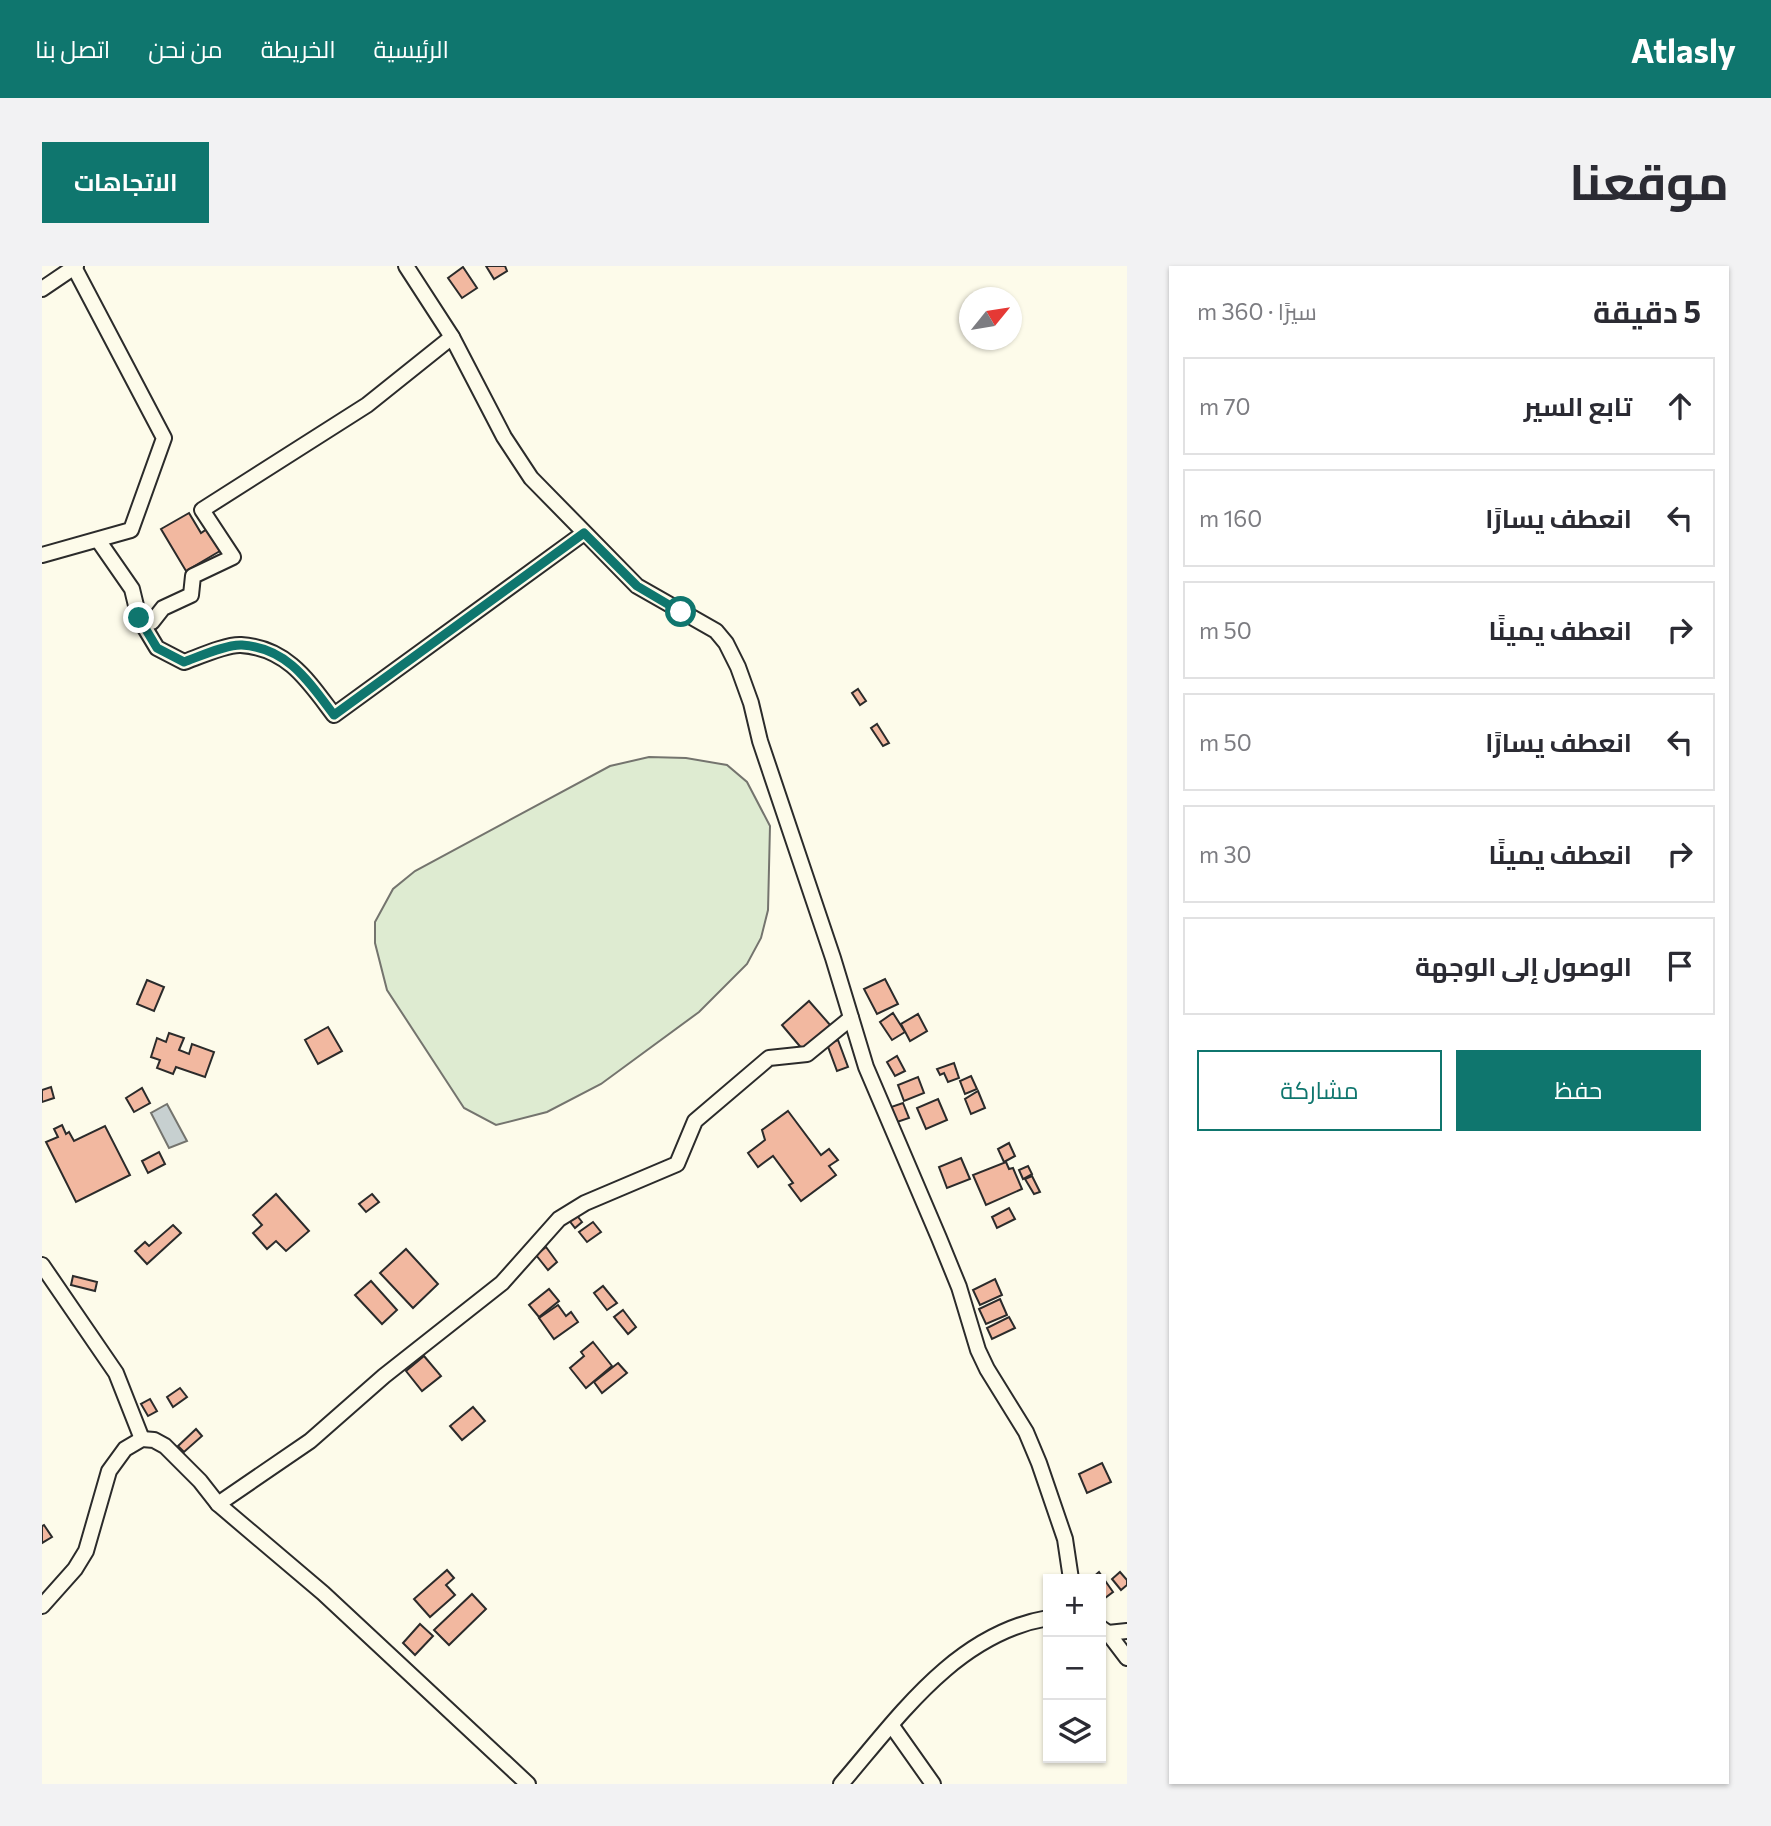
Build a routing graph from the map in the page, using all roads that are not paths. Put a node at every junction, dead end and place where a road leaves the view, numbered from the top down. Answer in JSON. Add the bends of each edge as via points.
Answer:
{"nodes":[{"id":1,"x":406,"y":266,"type":"edge"},
{"id":2,"x":75,"y":267,"type":"edge"},
{"id":3,"x":42,"y":289,"type":"edge"},
{"id":4,"x":452,"y":337,"type":"junction"},
{"id":5,"x":584,"y":533,"type":"junction"},
{"id":6,"x":98,"y":540,"type":"junction"},
{"id":7,"x":42,"y":555,"type":"edge"},
{"id":8,"x":139,"y":618,"type":"junction"},
{"id":9,"x":851,"y":1017,"type":"junction"},
{"id":10,"x":42,"y":1265,"type":"edge"},
{"id":11,"x":142,"y":1439,"type":"junction"},
{"id":12,"x":218,"y":1504,"type":"junction"},
{"id":13,"x":1070,"y":1574,"type":"edge"},
{"id":14,"x":42,"y":1606,"type":"edge"},
{"id":15,"x":1043,"y":1619,"type":"edge"},
{"id":16,"x":1106,"y":1630,"type":"edge"},
{"id":17,"x":1127,"y":1631,"type":"edge"},
{"id":18,"x":1106,"y":1632,"type":"edge"},
{"id":19,"x":1127,"y":1658,"type":"edge"},
{"id":20,"x":892,"y":1726,"type":"junction"},
{"id":21,"x":528,"y":1784,"type":"edge"},
{"id":22,"x":841,"y":1784,"type":"edge"},
{"id":23,"x":933,"y":1784,"type":"edge"}],
"edges":[{"from":1,"to":4,"type":"street"},
{"from":2,"to":3,"type":"street"},
{"from":2,"to":6,"type":"street","via":[[164,438],[131,530]]},
{"from":4,"to":5,"type":"street","via":[[516,457]]},
{"from":4,"to":8,"type":"street","via":[[367,405],[202,510],[233,557],[193,576],[191,595],[163,608],[152,622]]},
{"from":5,"to":8,"type":"street","via":[[334,715],[302,672],[273,653],[240,645],[184,662],[157,648]]},
{"from":5,"to":9,"type":"street","via":[[637,586],[708,626],[726,643],[751,703]]},
{"from":6,"to":7,"type":"street"},
{"from":6,"to":8,"type":"street","via":[[132,589]]},
{"from":9,"to":12,"type":"street","via":[[807,1054],[769,1058],[705,1112],[695,1121],[677,1164],[585,1203],[559,1219],[502,1283],[310,1441]]},
{"from":9,"to":13,"type":"street","via":[[866,1067],[944,1250],[978,1350],[1040,1463],[1063,1529]]},
{"from":10,"to":11,"type":"street","via":[[116,1373]]},
{"from":11,"to":12,"type":"street","via":[[164,1446]]},
{"from":11,"to":14,"type":"street","via":[[125,1449],[109,1471],[86,1551]]},
{"from":12,"to":21,"type":"street","via":[[323,1593]]},
{"from":15,"to":20,"type":"street","via":[[982,1643],[925,1686]]},
{"from":16,"to":17,"type":"street"},
{"from":18,"to":19,"type":"street"},
{"from":20,"to":22,"type":"street"},
{"from":20,"to":23,"type":"street"}]}
